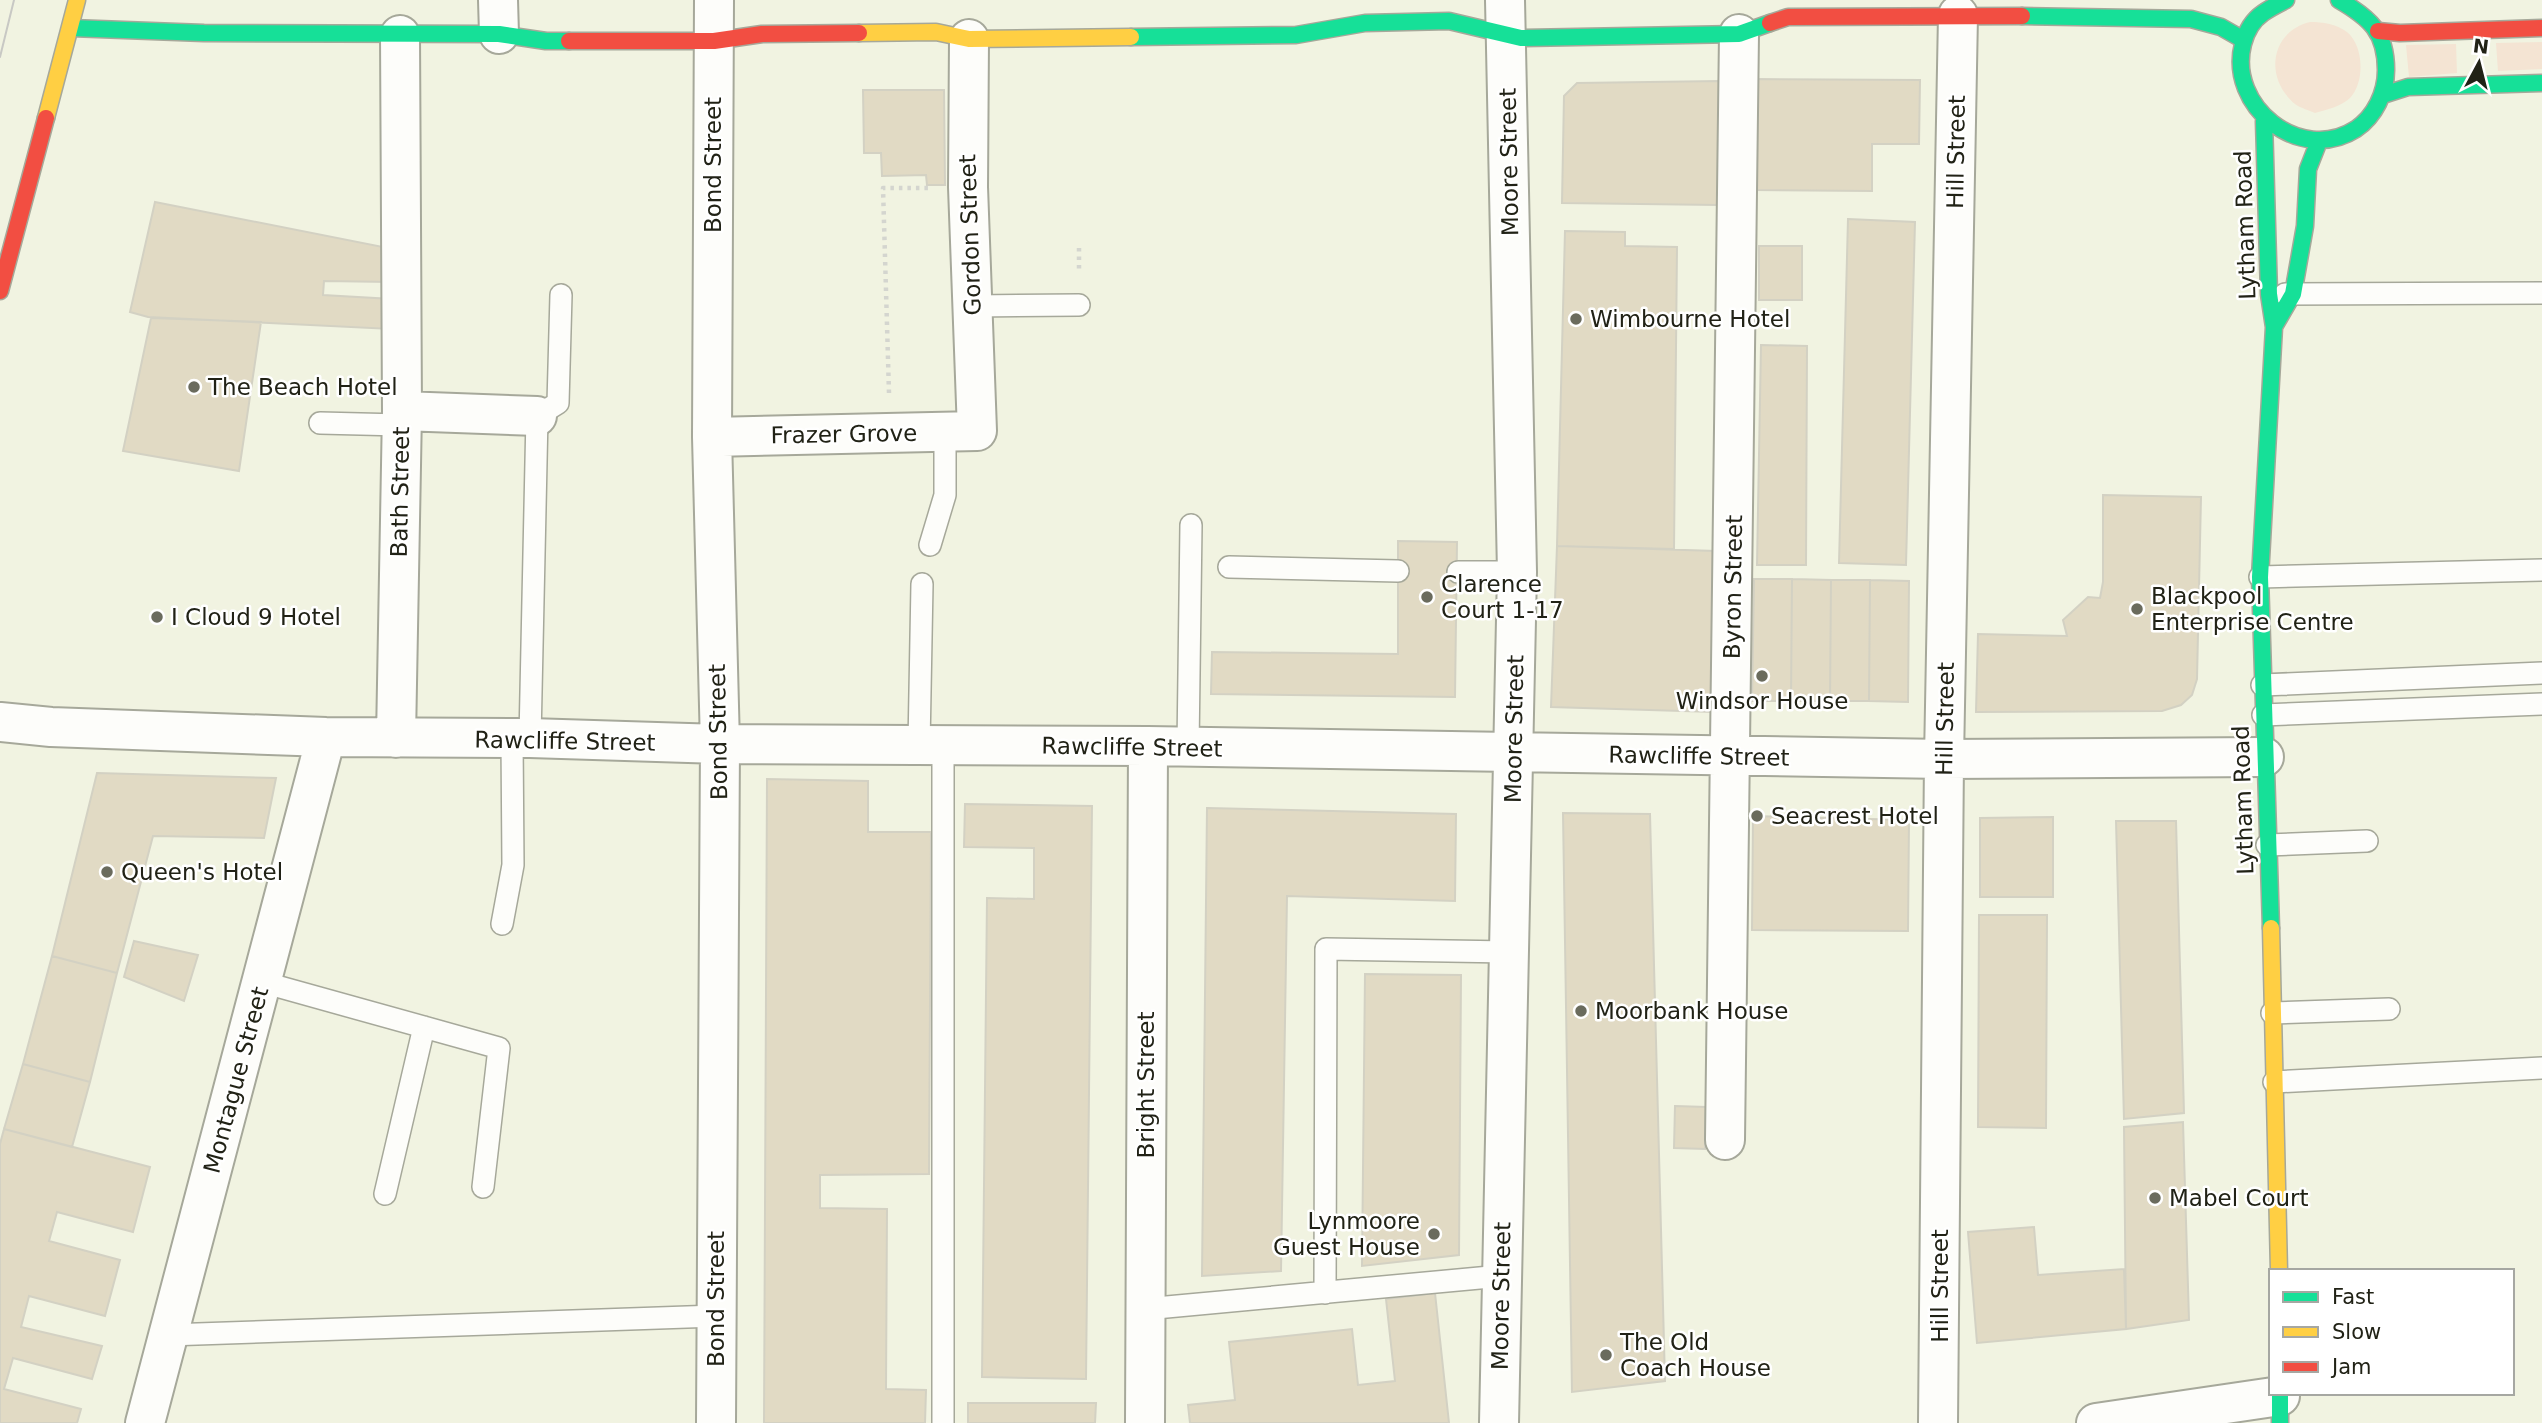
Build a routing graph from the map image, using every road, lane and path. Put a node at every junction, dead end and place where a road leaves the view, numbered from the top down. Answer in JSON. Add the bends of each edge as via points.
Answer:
{"nodes":[{"id":1,"x":77,"y":0,"type":"edge"},
{"id":2,"x":714,"y":0,"type":"edge"},
{"id":3,"x":2286,"y":0,"type":"edge"},
{"id":4,"x":2339,"y":0,"type":"edge"},
{"id":5,"x":2261,"y":7,"type":"edge"},
{"id":6,"x":2036,"y":8,"type":"edge"},
{"id":7,"x":1958,"y":15,"type":"junction"},
{"id":8,"x":498,"y":17,"type":"edge"},
{"id":9,"x":1506,"y":18,"type":"edge"},
{"id":10,"x":71,"y":28,"type":"junction"},
{"id":11,"x":2542,"y":29,"type":"edge"},
{"id":12,"x":2378,"y":31,"type":"junction"},
{"id":13,"x":1739,"y":34,"type":"junction"},
{"id":14,"x":400,"y":35,"type":"junction"},
{"id":15,"x":968,"y":39,"type":"junction"},
{"id":16,"x":2242,"y":39,"type":"junction"},
{"id":17,"x":713,"y":41,"type":"junction"},
{"id":18,"x":2542,"y":83,"type":"edge"},
{"id":19,"x":2384,"y":95,"type":"junction"},
{"id":20,"x":2264,"y":121,"type":"junction"},
{"id":21,"x":2319,"y":141,"type":"junction"},
{"id":22,"x":968,"y":187,"type":"junction"},
{"id":23,"x":0,"y":291,"type":"edge"},
{"id":24,"x":2542,"y":293,"type":"edge"},
{"id":25,"x":2269,"y":294,"type":"junction"},
{"id":26,"x":2293,"y":294,"type":"junction"},
{"id":27,"x":561,"y":295,"type":"dead end"},
{"id":28,"x":1079,"y":305,"type":"dead end"},
{"id":29,"x":972,"y":306,"type":"junction"},
{"id":30,"x":2274,"y":327,"type":"junction"},
{"id":31,"x":537,"y":416,"type":"junction"},
{"id":32,"x":401,"y":418,"type":"junction"},
{"id":33,"x":320,"y":423,"type":"dead end"},
{"id":34,"x":961,"y":431,"type":"junction"},
{"id":35,"x":891,"y":432,"type":"junction"},
{"id":36,"x":712,"y":437,"type":"junction"},
{"id":37,"x":1191,"y":525,"type":"dead end"},
{"id":38,"x":930,"y":545,"type":"dead end"},
{"id":39,"x":1229,"y":567,"type":"dead end"},
{"id":40,"x":2542,"y":570,"type":"edge"},
{"id":41,"x":1398,"y":571,"type":"dead end"},
{"id":42,"x":1458,"y":572,"type":"dead end"},
{"id":43,"x":1517,"y":572,"type":"junction"},
{"id":44,"x":2260,"y":577,"type":"junction"},
{"id":45,"x":922,"y":584,"type":"dead end"},
{"id":46,"x":2542,"y":673,"type":"edge"},
{"id":47,"x":2262,"y":685,"type":"junction"},
{"id":48,"x":2542,"y":704,"type":"edge"},
{"id":49,"x":2263,"y":715,"type":"junction"},
{"id":50,"x":0,"y":722,"type":"edge"},
{"id":51,"x":326,"y":737,"type":"junction"},
{"id":52,"x":396,"y":738,"type":"junction"},
{"id":53,"x":521,"y":738,"type":"junction"},
{"id":54,"x":720,"y":744,"type":"junction"},
{"id":55,"x":931,"y":745,"type":"junction"},
{"id":56,"x":1148,"y":746,"type":"junction"},
{"id":57,"x":1188,"y":747,"type":"junction"},
{"id":58,"x":1514,"y":753,"type":"junction"},
{"id":59,"x":1731,"y":756,"type":"junction"},
{"id":60,"x":2264,"y":757,"type":"junction"},
{"id":61,"x":1944,"y":759,"type":"junction"},
{"id":62,"x":2367,"y":841,"type":"dead end"},
{"id":63,"x":2267,"y":845,"type":"junction"},
{"id":64,"x":502,"y":924,"type":"dead end"},
{"id":65,"x":1509,"y":952,"type":"junction"},
{"id":66,"x":262,"y":982,"type":"junction"},
{"id":67,"x":2389,"y":1009,"type":"dead end"},
{"id":68,"x":2272,"y":1013,"type":"junction"},
{"id":69,"x":424,"y":1027,"type":"junction"},
{"id":70,"x":2542,"y":1068,"type":"edge"},
{"id":71,"x":2274,"y":1082,"type":"junction"},
{"id":72,"x":1725,"y":1140,"type":"dead end"},
{"id":73,"x":483,"y":1187,"type":"dead end"},
{"id":74,"x":385,"y":1194,"type":"dead end"},
{"id":75,"x":2278,"y":1269,"type":"edge"},
{"id":76,"x":1501,"y":1276,"type":"junction"},
{"id":77,"x":1325,"y":1293,"type":"junction"},
{"id":78,"x":1145,"y":1309,"type":"junction"},
{"id":79,"x":716,"y":1316,"type":"junction"},
{"id":80,"x":168,"y":1335,"type":"junction"},
{"id":81,"x":2280,"y":1404,"type":"edge"},
{"id":82,"x":145,"y":1423,"type":"edge"},
{"id":83,"x":716,"y":1423,"type":"edge"},
{"id":84,"x":943,"y":1423,"type":"edge"},
{"id":85,"x":1145,"y":1423,"type":"edge"},
{"id":86,"x":1499,"y":1423,"type":"edge"},
{"id":87,"x":1938,"y":1423,"type":"edge"},
{"id":88,"x":2096,"y":1423,"type":"edge"}],
"edges":[{"from":1,"to":10,"type":"main road"},
{"from":2,"to":17,"type":"street","name":"Bond Street"},
{"from":3,"to":5,"type":"main road"},
{"from":4,"to":12,"type":"main road","via":[[2354,6]]},
{"from":5,"to":16,"type":"main road"},
{"from":6,"to":7,"type":"main road"},
{"from":6,"to":16,"type":"main road","via":[[2191,19],[2221,27]]},
{"from":7,"to":13,"type":"main road","via":[[1788,17]]},
{"from":7,"to":61,"type":"street","name":"Hill Street"},
{"from":8,"to":14,"type":"main road"},
{"from":8,"to":17,"type":"main road","via":[[546,41]]},
{"from":9,"to":13,"type":"main road","via":[[1521,38]]},
{"from":9,"to":15,"type":"main road","via":[[1365,23],[1296,35]]},
{"from":9,"to":43,"type":"street","name":"Moore Street"},
{"from":10,"to":14,"type":"main road"},
{"from":10,"to":23,"type":"main road"},
{"from":11,"to":12,"type":"main road"},
{"from":12,"to":19,"type":"main road","via":[[2387,54]]},
{"from":13,"to":59,"type":"street","name":"Byron Street"},
{"from":14,"to":32,"type":"street","name":"Bath Street"},
{"from":15,"to":17,"type":"main road","via":[[936,32],[762,34]]},
{"from":15,"to":22,"type":"street","name":"Gordon Street"},
{"from":16,"to":20,"type":"main road","via":[[2239,70],[2249,100]]},
{"from":17,"to":36,"type":"street","name":"Bond Street"},
{"from":18,"to":19,"type":"main road","via":[[2408,87]]},
{"from":19,"to":21,"type":"main road","via":[[2358,128]]},
{"from":20,"to":21,"type":"main road","via":[[2285,135]]},
{"from":20,"to":25,"type":"main road","name":"Lytham Road"},
{"from":21,"to":26,"type":"main road","name":"Lytham Road","via":[[2308,169],[2305,226]]},
{"from":22,"to":29,"type":"street","name":"Gordon Street"},
{"from":22,"to":35,"type":"path","via":[[884,188]]},
{"from":24,"to":26,"type":"lane"},
{"from":25,"to":26,"type":"lane"},
{"from":25,"to":30,"type":"main road","name":"Lytham Road"},
{"from":26,"to":30,"type":"main road","name":"Lytham Road"},
{"from":27,"to":31,"type":"lane","via":[[558,403]]},
{"from":28,"to":29,"type":"lane"},
{"from":29,"to":34,"type":"street","name":"Gordon Street"},
{"from":30,"to":44,"type":"main road","name":"Lytham Road"},
{"from":31,"to":32,"type":"street"},
{"from":31,"to":53,"type":"lane"},
{"from":32,"to":33,"type":"lane"},
{"from":32,"to":52,"type":"street","name":"Bath Street"},
{"from":34,"to":35,"type":"street","name":"Frazer Grove"},
{"from":34,"to":38,"type":"lane"},
{"from":35,"to":36,"type":"street","name":"Frazer Grove"},
{"from":36,"to":54,"type":"street","name":"Bond Street"},
{"from":37,"to":57,"type":"lane"},
{"from":39,"to":41,"type":"lane"},
{"from":40,"to":44,"type":"lane"},
{"from":42,"to":43,"type":"lane"},
{"from":43,"to":58,"type":"street","name":"Moore Street"},
{"from":44,"to":47,"type":"main road","name":"Lytham Road"},
{"from":45,"to":55,"type":"lane"},
{"from":46,"to":47,"type":"lane"},
{"from":47,"to":49,"type":"main road","name":"Lytham Road"},
{"from":48,"to":49,"type":"lane"},
{"from":49,"to":60,"type":"main road","name":"Lytham Road"},
{"from":50,"to":51,"type":"street","name":"Rawcliffe Street"},
{"from":51,"to":52,"type":"street","name":"Rawcliffe Street"},
{"from":51,"to":66,"type":"street","name":"Montague Street"},
{"from":52,"to":53,"type":"street","name":"Rawcliffe Street"},
{"from":53,"to":54,"type":"street","name":"Rawcliffe Street"},
{"from":53,"to":64,"type":"lane","via":[[513,864]]},
{"from":54,"to":55,"type":"street","name":"Rawcliffe Street"},
{"from":54,"to":79,"type":"street","name":"Bond Street"},
{"from":55,"to":56,"type":"street","name":"Rawcliffe Street"},
{"from":55,"to":84,"type":"lane"},
{"from":56,"to":57,"type":"street","name":"Rawcliffe Street"},
{"from":56,"to":78,"type":"street","name":"Bright Street"},
{"from":57,"to":58,"type":"street","name":"Rawcliffe Street"},
{"from":58,"to":59,"type":"street","name":"Rawcliffe Street"},
{"from":58,"to":65,"type":"street","name":"Moore Street"},
{"from":59,"to":61,"type":"street","name":"Rawcliffe Street"},
{"from":59,"to":72,"type":"street","name":"Byron Street"},
{"from":60,"to":61,"type":"street","name":"Rawcliffe Street"},
{"from":60,"to":63,"type":"main road","name":"Lytham Road"},
{"from":61,"to":87,"type":"street","name":"Hill Street"},
{"from":62,"to":63,"type":"lane"},
{"from":63,"to":68,"type":"main road","name":"Lytham Road"},
{"from":65,"to":76,"type":"street","name":"Moore Street"},
{"from":65,"to":77,"type":"lane","via":[[1326,949]]},
{"from":66,"to":69,"type":"lane"},
{"from":66,"to":80,"type":"street","name":"Montague Street"},
{"from":67,"to":68,"type":"lane"},
{"from":68,"to":71,"type":"main road","name":"Lytham Road"},
{"from":69,"to":73,"type":"lane","via":[[499,1048]]},
{"from":69,"to":74,"type":"lane"},
{"from":70,"to":71,"type":"lane"},
{"from":71,"to":75,"type":"main road","name":"Lytham Road"},
{"from":76,"to":77,"type":"lane"},
{"from":76,"to":86,"type":"street","name":"Moore Street"},
{"from":77,"to":78,"type":"lane"},
{"from":78,"to":85,"type":"street","name":"Bright Street"},
{"from":79,"to":80,"type":"lane"},
{"from":79,"to":83,"type":"street","name":"Bond Street"},
{"from":80,"to":82,"type":"street","name":"Montague Street"},
{"from":81,"to":88,"type":"street"}]}
